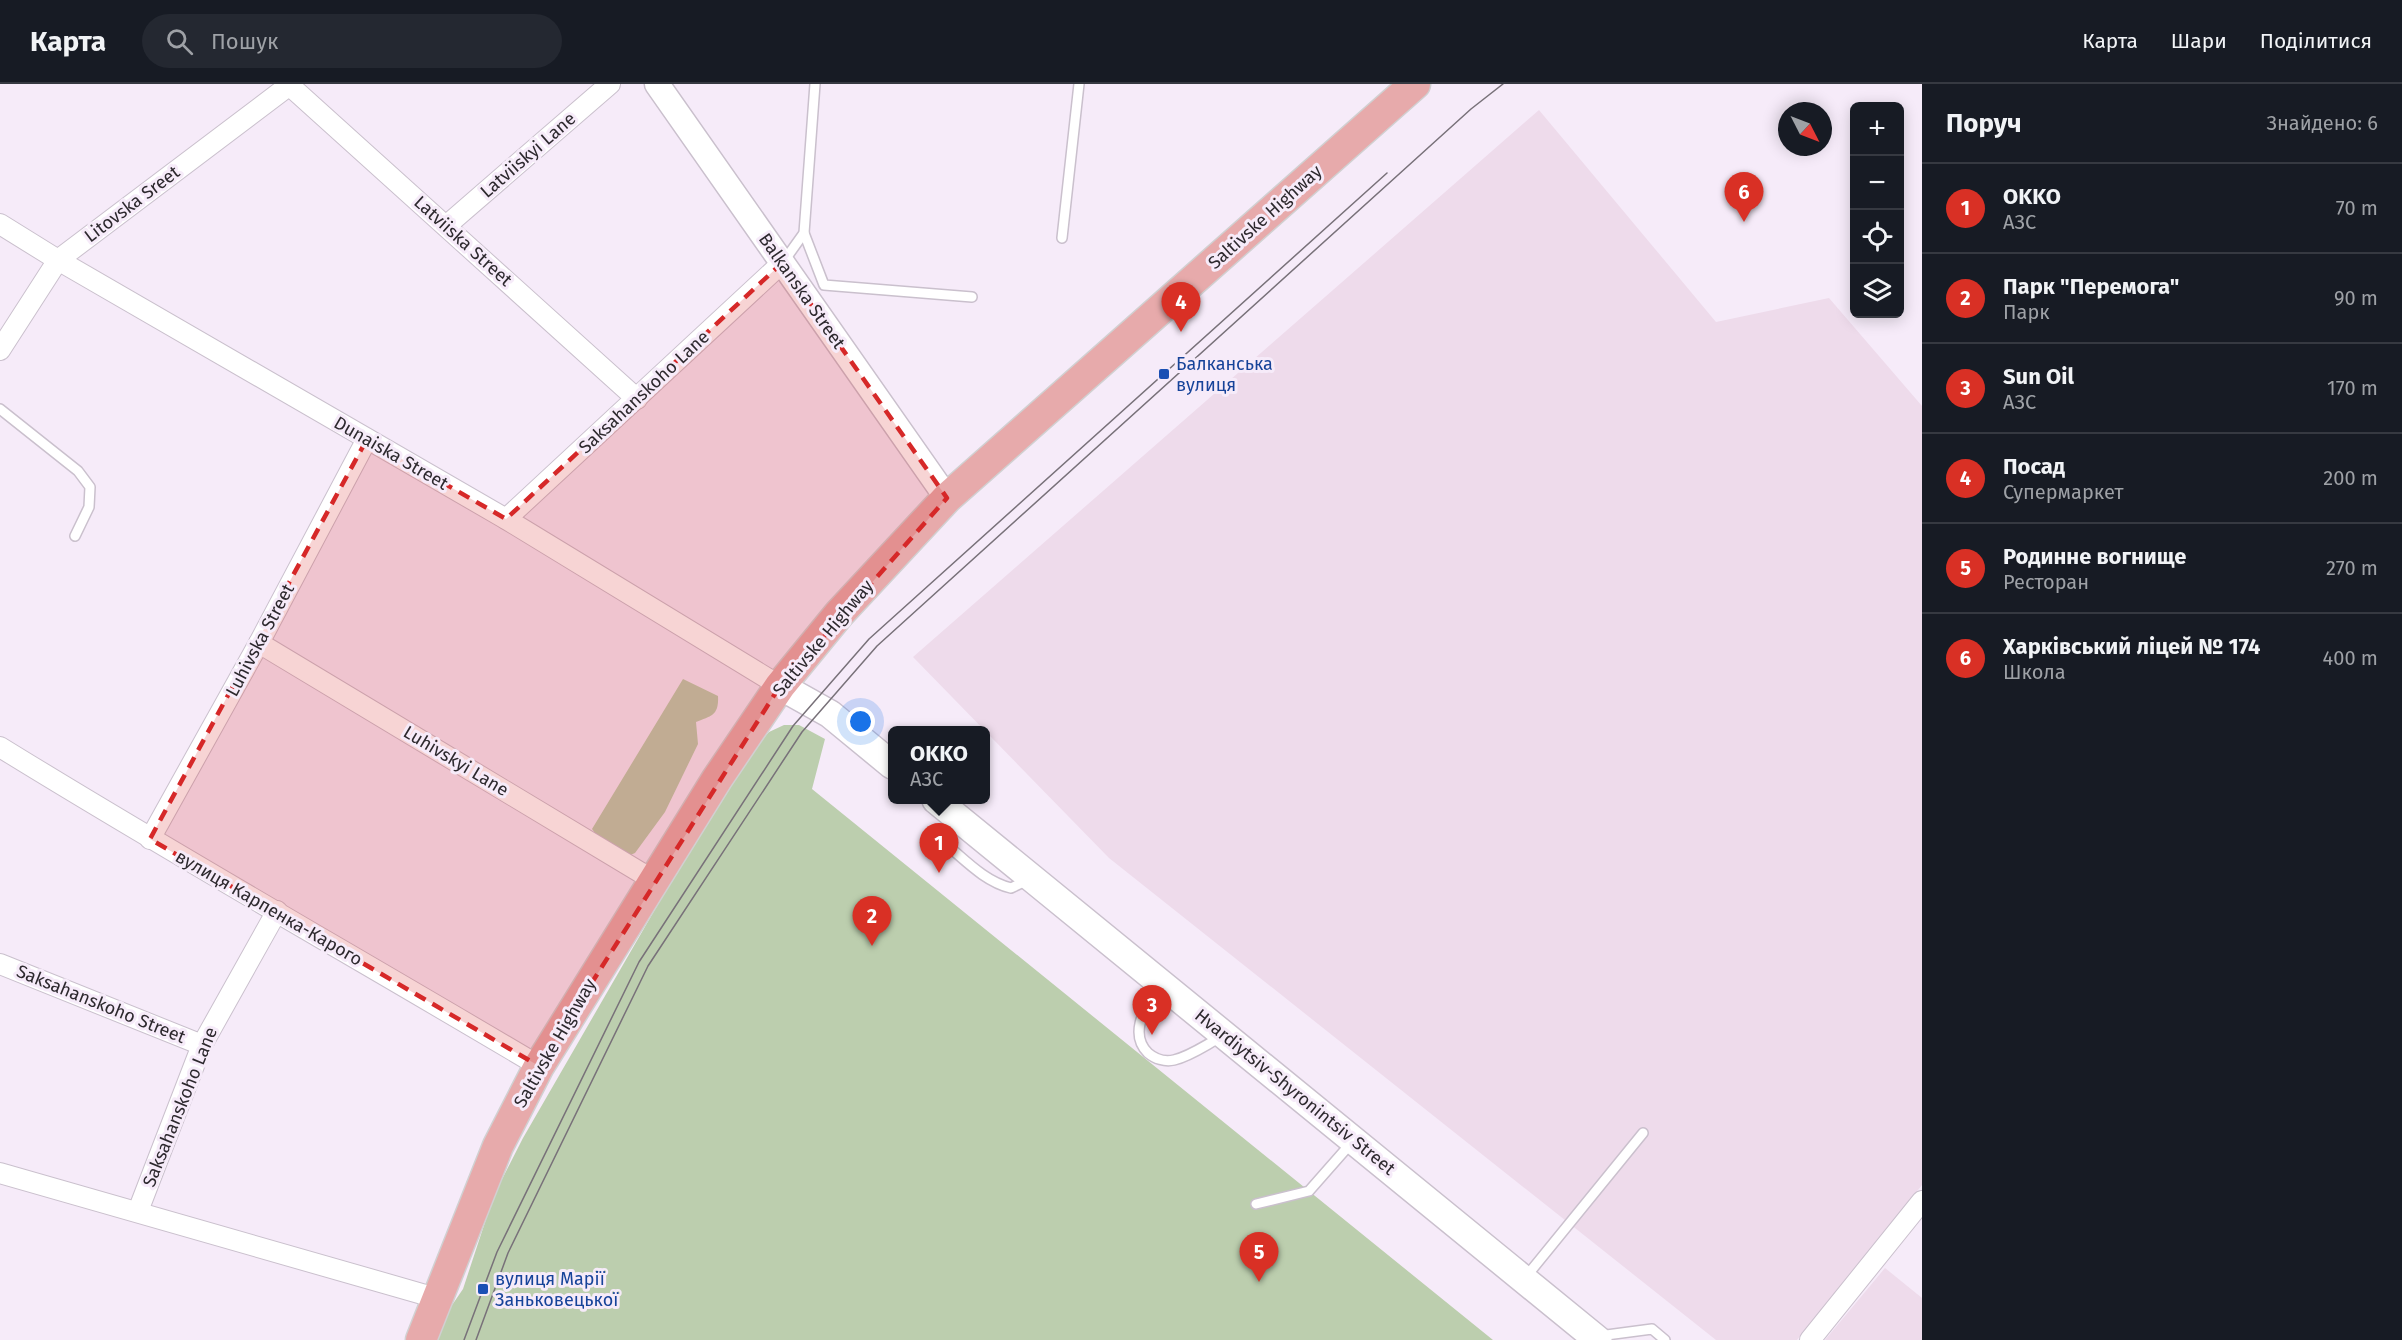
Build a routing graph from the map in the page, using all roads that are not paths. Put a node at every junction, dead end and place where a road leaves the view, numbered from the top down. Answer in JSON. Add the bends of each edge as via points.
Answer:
{"nodes":[{"id":1,"x":290,"y":84,"type":"edge"},
{"id":2,"x":610,"y":84,"type":"edge"},
{"id":3,"x":657,"y":84,"type":"edge"},
{"id":4,"x":814,"y":84,"type":"edge"},
{"id":5,"x":1078,"y":84,"type":"edge"},
{"id":6,"x":1415,"y":84,"type":"edge"},
{"id":7,"x":0,"y":224,"type":"edge"},
{"id":8,"x":446,"y":226,"type":"junction"},
{"id":9,"x":804,"y":233,"type":"junction"},
{"id":10,"x":1062,"y":238,"type":"dead end"},
{"id":11,"x":58,"y":260,"type":"junction"},
{"id":12,"x":782,"y":263,"type":"junction"},
{"id":13,"x":972,"y":297,"type":"dead end"},
{"id":14,"x":0,"y":350,"type":"edge"},
{"id":15,"x":637,"y":399,"type":"junction"},
{"id":16,"x":0,"y":409,"type":"edge"},
{"id":17,"x":367,"y":439,"type":"junction"},
{"id":18,"x":947,"y":498,"type":"junction"},
{"id":19,"x":506,"y":519,"type":"junction"},
{"id":20,"x":75,"y":536,"type":"dead end"},
{"id":21,"x":259,"y":643,"type":"junction"},
{"id":22,"x":780,"y":686,"type":"junction"},
{"id":23,"x":0,"y":747,"type":"edge"},
{"id":24,"x":888,"y":762,"type":"edge"},
{"id":25,"x":941,"y":804,"type":"edge"},
{"id":26,"x":150,"y":839,"type":"junction"},
{"id":27,"x":653,"y":880,"type":"junction"},
{"id":28,"x":277,"y":911,"type":"junction"},
{"id":29,"x":0,"y":964,"type":"edge"},
{"id":30,"x":1160,"y":982,"type":"junction"},
{"id":31,"x":1225,"y":1035,"type":"junction"},
{"id":32,"x":202,"y":1045,"type":"junction"},
{"id":33,"x":539,"y":1066,"type":"junction"},
{"id":34,"x":1643,"y":1132,"type":"dead end"},
{"id":35,"x":1354,"y":1140,"type":"junction"},
{"id":36,"x":0,"y":1173,"type":"edge"},
{"id":37,"x":1922,"y":1201,"type":"edge"},
{"id":38,"x":1256,"y":1204,"type":"dead end"},
{"id":39,"x":138,"y":1211,"type":"junction"},
{"id":40,"x":1524,"y":1280,"type":"junction"},
{"id":41,"x":436,"y":1298,"type":"junction"},
{"id":42,"x":1596,"y":1338,"type":"edge"},
{"id":43,"x":421,"y":1340,"type":"edge"},
{"id":44,"x":1665,"y":1340,"type":"edge"},
{"id":45,"x":1810,"y":1340,"type":"edge"}],
"edges":[{"from":1,"to":8,"type":"street","name":"Latviiska Street"},
{"from":1,"to":11,"type":"street","name":"Litovska Sreet"},
{"from":2,"to":8,"type":"street","name":"Latviiskyi Lane"},
{"from":3,"to":12,"type":"street","name":"Balkanska Street"},
{"from":4,"to":9,"type":"lane"},
{"from":5,"to":10,"type":"lane"},
{"from":6,"to":18,"type":"main road","name":"Saltivske Highway"},
{"from":7,"to":11,"type":"street","name":"Dunaiska Street"},
{"from":8,"to":15,"type":"street","name":"Latviiska Street"},
{"from":9,"to":12,"type":"lane"},
{"from":9,"to":13,"type":"lane","via":[[824,285]]},
{"from":11,"to":14,"type":"street","name":"Litovska Sreet"},
{"from":11,"to":17,"type":"street","name":"Dunaiska Street"},
{"from":12,"to":15,"type":"street","name":"Saksahanskoho Lane"},
{"from":12,"to":18,"type":"street","name":"Balkanska Street"},
{"from":15,"to":19,"type":"street","name":"Saksahanskoho Lane"},
{"from":16,"to":20,"type":"lane","via":[[78,471],[90,487],[89,507]]},
{"from":17,"to":19,"type":"street","name":"Dunaiska Street"},
{"from":17,"to":21,"type":"street","name":"Luhivska Street"},
{"from":18,"to":22,"type":"main road","name":"Saltivske Highway","via":[[839,614]]},
{"from":19,"to":22,"type":"street","name":"Dunaiska Street"},
{"from":21,"to":26,"type":"street","name":"Luhivska Street"},
{"from":21,"to":27,"type":"street","name":"Luhivskyi Lane"},
{"from":22,"to":24,"type":"main road","via":[[830,714]]},
{"from":22,"to":27,"type":"main road","name":"Saltivske Highway"},
{"from":23,"to":26,"type":"street","name":"вулиця Карпенка-Карого"},
{"from":25,"to":30,"type":"main road","name":"Hvardiytsiv-Shyronintsiv Street"},
{"from":26,"to":28,"type":"street","name":"вулиця Карпенка-Карого"},
{"from":27,"to":33,"type":"main road","name":"Saltivske Highway"},
{"from":28,"to":32,"type":"street","name":"Saksahanskoho Lane"},
{"from":28,"to":33,"type":"street","name":"вулиця Карпенка-Карого"},
{"from":29,"to":32,"type":"street","name":"Saksahanskoho Street"},
{"from":30,"to":31,"type":"main road","name":"Hvardiytsiv-Shyronintsiv Street"},
{"from":30,"to":31,"type":"lane","via":[[1139,1026],[1141,1043],[1152,1056],[1176,1059]]},
{"from":31,"to":35,"type":"main road","name":"Hvardiytsiv-Shyronintsiv Street"},
{"from":32,"to":39,"type":"street","name":"Saksahanskoho Lane"},
{"from":33,"to":41,"type":"main road","name":"Saltivske Highway","via":[[498,1146]]},
{"from":34,"to":40,"type":"lane"},
{"from":35,"to":38,"type":"lane","via":[[1309,1191]]},
{"from":35,"to":40,"type":"main road","name":"Hvardiytsiv-Shyronintsiv Street"},
{"from":36,"to":39,"type":"street"},
{"from":37,"to":45,"type":"street"},
{"from":39,"to":41,"type":"street"},
{"from":40,"to":42,"type":"main road","name":"Hvardiytsiv-Shyronintsiv Street"},
{"from":41,"to":43,"type":"main road","name":"Saltivske Highway"},
{"from":42,"to":44,"type":"lane","via":[[1652,1329]]}]}
